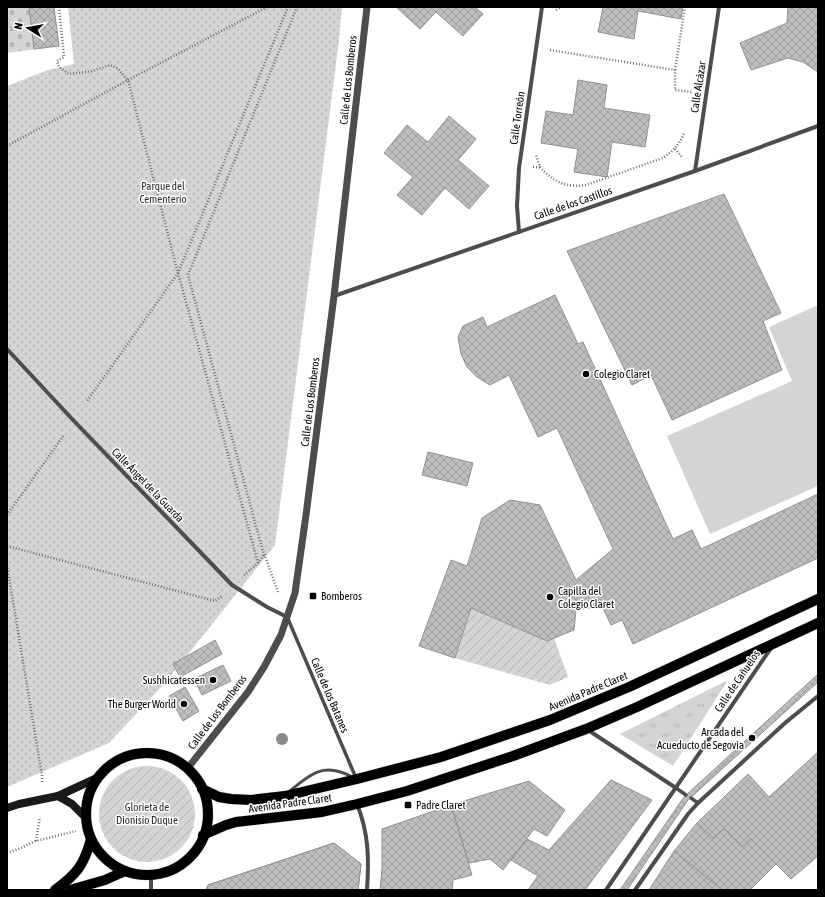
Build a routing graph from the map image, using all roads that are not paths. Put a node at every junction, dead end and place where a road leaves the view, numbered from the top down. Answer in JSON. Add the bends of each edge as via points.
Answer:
{"nodes":[{"id":1,"x":367,"y":7,"type":"edge"},
{"id":2,"x":542,"y":7,"type":"edge"},
{"id":3,"x":720,"y":7,"type":"edge"},
{"id":4,"x":818,"y":126,"type":"edge"},
{"id":5,"x":695,"y":171,"type":"junction"},
{"id":6,"x":519,"y":232,"type":"junction"},
{"id":7,"x":334,"y":296,"type":"junction"},
{"id":8,"x":7,"y":349,"type":"edge"},
{"id":9,"x":818,"y":599,"type":"edge"},
{"id":10,"x":288,"y":618,"type":"junction"},
{"id":11,"x":818,"y":623,"type":"edge"},
{"id":12,"x":774,"y":644,"type":"junction"},
{"id":13,"x":818,"y":696,"type":"edge"},
{"id":14,"x":586,"y":729,"type":"junction"},
{"id":15,"x":187,"y":768,"type":"junction"},
{"id":16,"x":99,"y":777,"type":"junction"},
{"id":17,"x":357,"y":779,"type":"junction"},
{"id":18,"x":676,"y":788,"type":"junction"},
{"id":19,"x":202,"y":789,"type":"junction"},
{"id":20,"x":686,"y":795,"type":"dead end"},
{"id":21,"x":58,"y":796,"type":"junction"},
{"id":22,"x":286,"y":796,"type":"junction"},
{"id":23,"x":691,"y":798,"type":"dead end"},
{"id":24,"x":698,"y":803,"type":"junction"},
{"id":25,"x":357,"y":804,"type":"junction"},
{"id":26,"x":7,"y":808,"type":"edge"},
{"id":27,"x":86,"y":818,"type":"junction"},
{"id":28,"x":204,"y":835,"type":"junction"},
{"id":29,"x":91,"y":839,"type":"junction"},
{"id":30,"x":125,"y":871,"type":"junction"},
{"id":31,"x":151,"y":874,"type":"junction"},
{"id":32,"x":55,"y":890,"type":"edge"},
{"id":33,"x":70,"y":890,"type":"edge"},
{"id":34,"x":151,"y":890,"type":"edge"},
{"id":35,"x":367,"y":890,"type":"edge"},
{"id":36,"x":606,"y":890,"type":"edge"},
{"id":37,"x":635,"y":890,"type":"edge"}],
"edges":[{"from":1,"to":7,"type":"street","name":"Calle de Los Bomberos"},
{"from":2,"to":6,"type":"street","name":"Calle Torreón","via":[[519,168]]},
{"from":3,"to":5,"type":"street","name":"Calle Alcázar"},
{"from":4,"to":5,"type":"street","name":"Calle de los Castillos"},
{"from":5,"to":6,"type":"street","name":"Calle de los Castillos"},
{"from":6,"to":7,"type":"street","name":"Calle de los Castillos"},
{"from":7,"to":10,"type":"street","name":"Calle de Los Bomberos","via":[[304,531],[295,593]]},
{"from":8,"to":10,"type":"street","name":"Calle Ángel de la Guarda","via":[[232,585]]},
{"from":9,"to":17,"type":"main road","name":"Avenida Padre Claret","via":[[629,687],[550,720],[441,757]]},
{"from":10,"to":15,"type":"street","name":"Calle de Los Bomberos","via":[[252,686]]},
{"from":10,"to":17,"type":"street","name":"Calle de los Batanes"},
{"from":11,"to":12,"type":"main road","name":"Avenida Padre Claret"},
{"from":12,"to":14,"type":"main road","name":"Avenida Padre Claret"},
{"from":12,"to":18,"type":"street","name":"Calle de Cañuelos"},
{"from":13,"to":24,"type":"street"},
{"from":14,"to":18,"type":"street"},
{"from":14,"to":25,"type":"main road","name":"Avenida Padre Claret","via":[[407,791]]},
{"from":15,"to":16,"type":"main road","via":[[166,756],[141,753],[117,761]]},
{"from":15,"to":19,"type":"main road"},
{"from":16,"to":21,"type":"main road"},
{"from":16,"to":27,"type":"main road","via":[[89,796]]},
{"from":17,"to":22,"type":"main road","name":"Avenida Padre Claret"},
{"from":17,"to":22,"type":"lane","name":"Avenida Padre Claret","via":[[336,770],[324,769],[304,779]]},
{"from":18,"to":20,"type":"street"},
{"from":18,"to":36,"type":"street","name":"Calle de Cañuelos"},
{"from":19,"to":22,"type":"main road","name":"Avenida Padre Claret","via":[[231,800]]},
{"from":19,"to":28,"type":"main road","via":[[207,810]]},
{"from":21,"to":26,"type":"main road"},
{"from":21,"to":27,"type":"main road","via":[[72,804]]},
{"from":23,"to":24,"type":"street"},
{"from":24,"to":37,"type":"street"},
{"from":25,"to":28,"type":"main road","name":"Avenida Padre Claret","via":[[322,812],[236,822]]},
{"from":25,"to":35,"type":"street","via":[[368,842]]},
{"from":27,"to":29,"type":"main road"},
{"from":28,"to":31,"type":"main road","via":[[199,846],[185,861],[171,870]]},
{"from":29,"to":30,"type":"main road","via":[[100,853]]},
{"from":29,"to":32,"type":"main road","via":[[79,870]]},
{"from":30,"to":31,"type":"main road"},
{"from":30,"to":33,"type":"main road"},
{"from":31,"to":34,"type":"street"}]}
